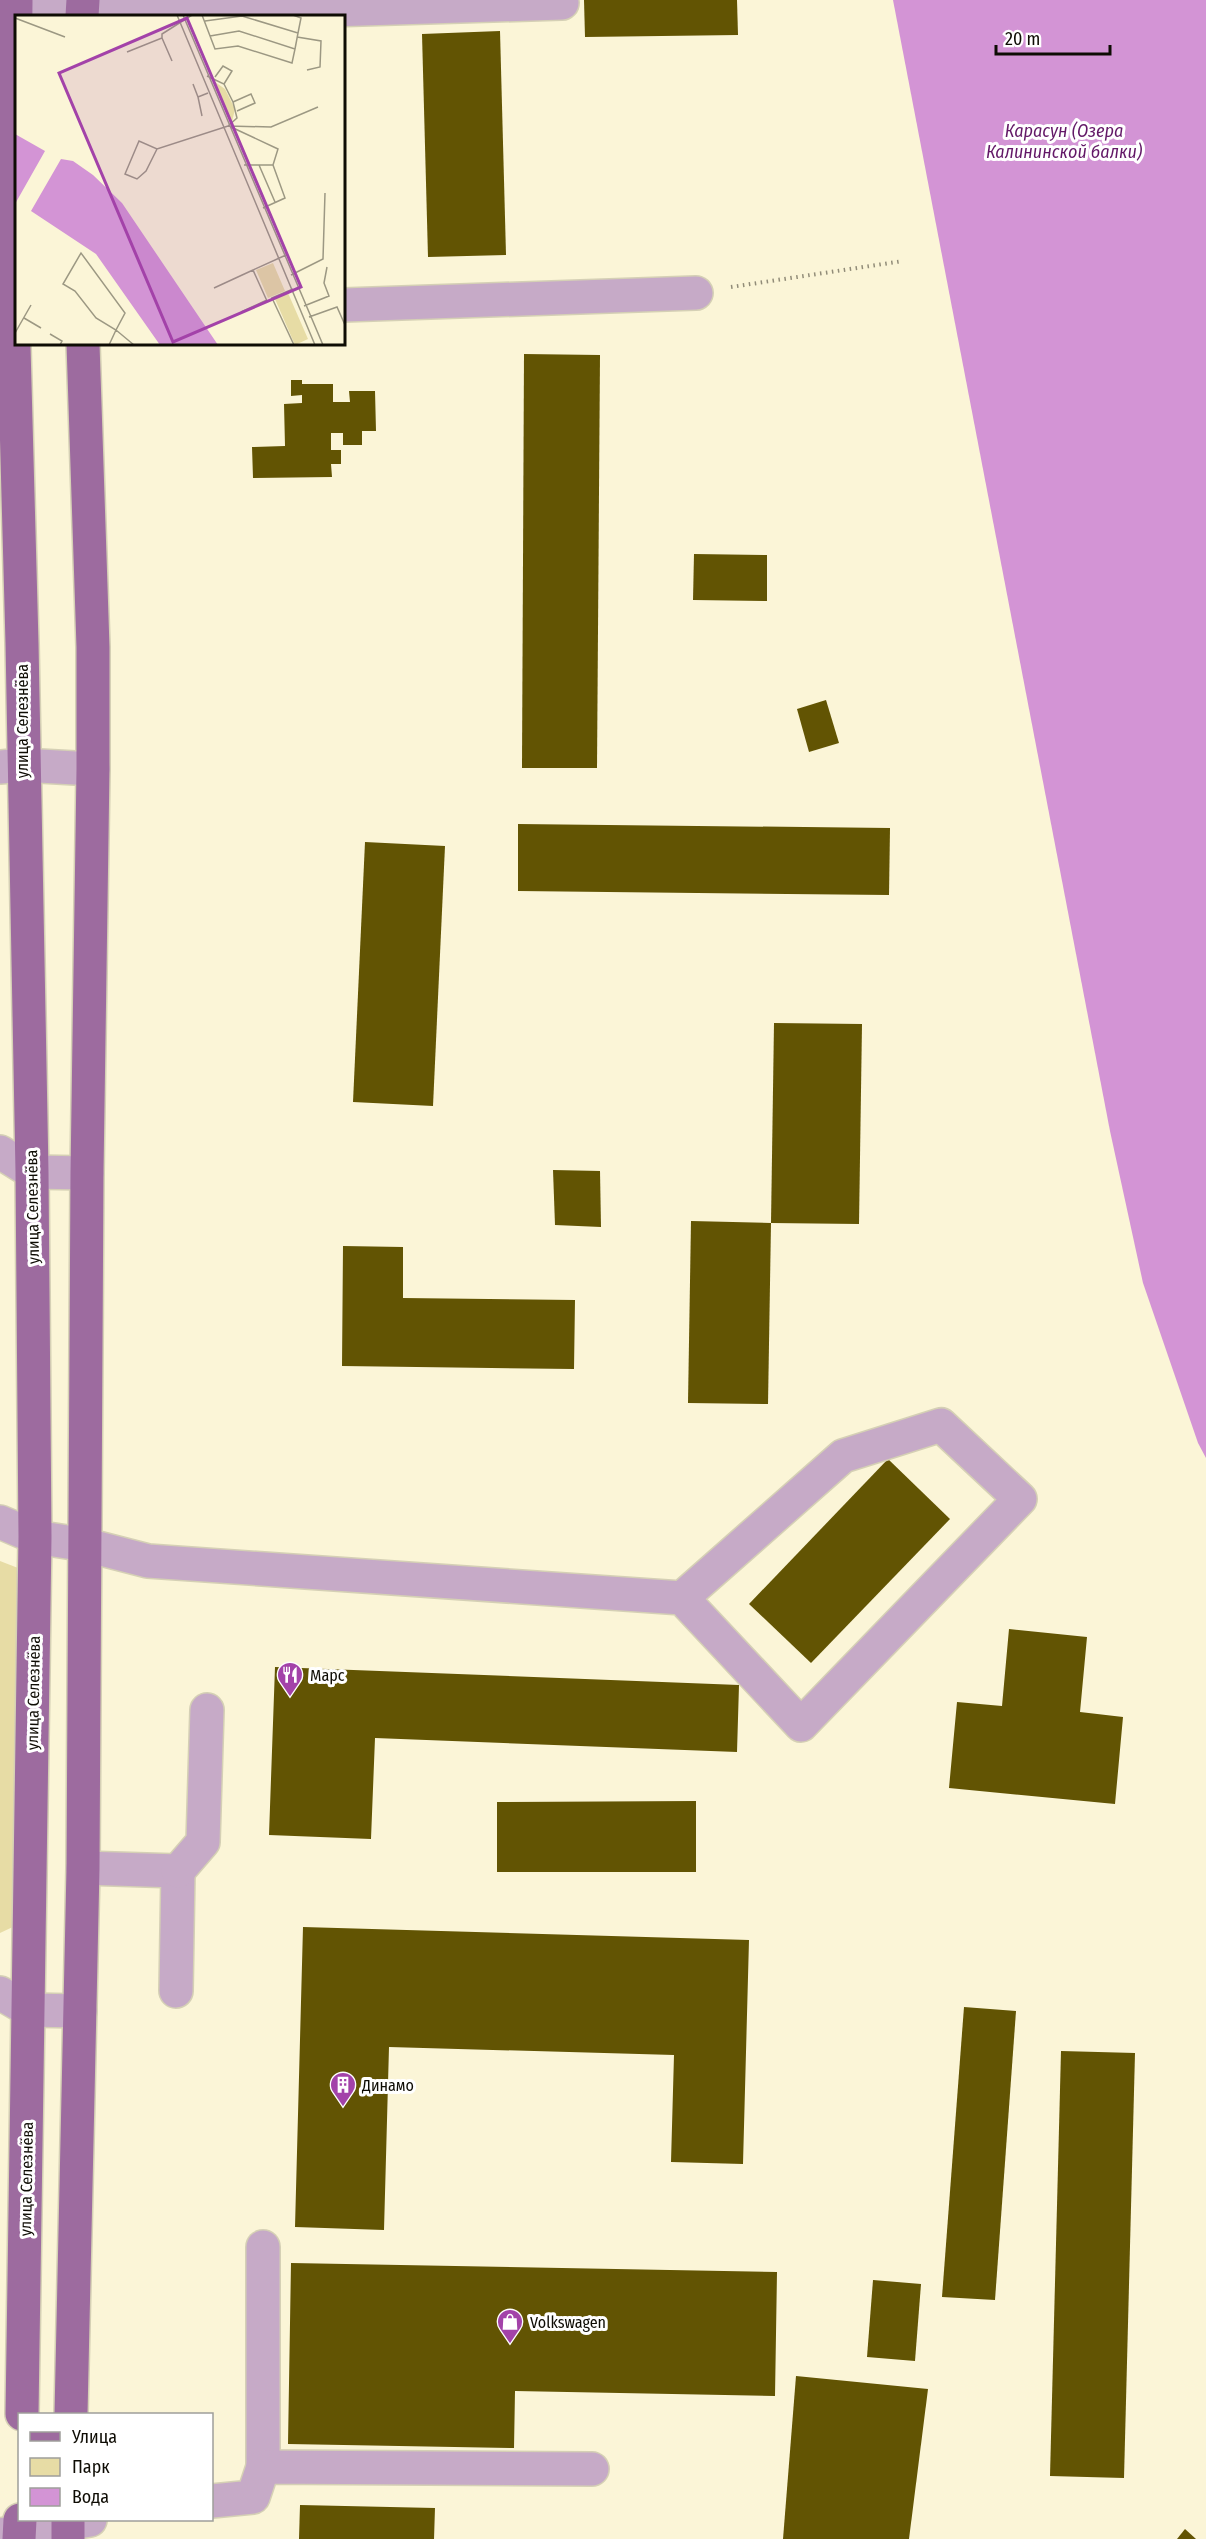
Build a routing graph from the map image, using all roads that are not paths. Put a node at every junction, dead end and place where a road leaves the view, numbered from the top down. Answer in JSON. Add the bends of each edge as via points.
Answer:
{"nodes":[{"id":1,"x":562,"y":3,"type":"dead end"},
{"id":2,"x":264,"y":6,"type":"edge"},
{"id":3,"x":15,"y":7,"type":"edge"},
{"id":4,"x":82,"y":10,"type":"edge"},
{"id":5,"x":319,"y":14,"type":"edge"},
{"id":6,"x":10,"y":130,"type":"edge"},
{"id":7,"x":696,"y":293,"type":"road end"},
{"id":8,"x":345,"y":305,"type":"edge"},
{"id":9,"x":15,"y":310,"type":"edge"},
{"id":10,"x":16,"y":345,"type":"edge"},
{"id":11,"x":83,"y":345,"type":"edge"},
{"id":12,"x":11,"y":766,"type":"edge"},
{"id":13,"x":93,"y":769,"type":"junction"},
{"id":14,"x":0,"y":1152,"type":"edge"},
{"id":15,"x":32,"y":1172,"type":"junction"},
{"id":16,"x":87,"y":1173,"type":"junction"},
{"id":17,"x":0,"y":1495,"type":"edge"},
{"id":18,"x":0,"y":1522,"type":"edge"},
{"id":19,"x":34,"y":1537,"type":"junction"},
{"id":20,"x":0,"y":1544,"type":"edge"},
{"id":21,"x":86,"y":1545,"type":"junction"},
{"id":22,"x":682,"y":1598,"type":"junction"},
{"id":23,"x":207,"y":1710,"type":"dead end"},
{"id":24,"x":83,"y":1868,"type":"junction"},
{"id":25,"x":178,"y":1871,"type":"junction"},
{"id":26,"x":176,"y":1991,"type":"dead end"},
{"id":27,"x":0,"y":1993,"type":"edge"},
{"id":28,"x":29,"y":2010,"type":"junction"},
{"id":29,"x":80,"y":2011,"type":"junction"},
{"id":30,"x":263,"y":2247,"type":"dead end"},
{"id":31,"x":22,"y":2413,"type":"edge"},
{"id":32,"x":71,"y":2413,"type":"edge"},
{"id":33,"x":263,"y":2467,"type":"junction"},
{"id":34,"x":592,"y":2469,"type":"dead end"},
{"id":35,"x":213,"y":2501,"type":"edge"},
{"id":36,"x":74,"y":2526,"type":"edge"},
{"id":37,"x":15,"y":2531,"type":"edge"}],
"edges":[{"from":1,"to":5,"type":"lane"},
{"from":2,"to":4,"type":"lane"},
{"from":2,"to":5,"type":"lane"},
{"from":3,"to":4,"type":"lane"},
{"from":3,"to":6,"type":"main road","name":"улица Селезнёва"},
{"from":6,"to":9,"type":"main road","name":"улица Селезнёва"},
{"from":7,"to":8,"type":"lane"},
{"from":10,"to":12,"type":"main road","name":"улица Селезнёва","via":[[22,643]]},
{"from":11,"to":13,"type":"main road"},
{"from":12,"to":13,"type":"lane"},
{"from":12,"to":15,"type":"main road","name":"улица Селезнёва"},
{"from":13,"to":16,"type":"main road"},
{"from":14,"to":15,"type":"lane"},
{"from":15,"to":16,"type":"lane"},
{"from":15,"to":19,"type":"main road","name":"улица Селезнёва"},
{"from":16,"to":21,"type":"main road"},
{"from":17,"to":19,"type":"lane"},
{"from":18,"to":19,"type":"lane"},
{"from":19,"to":20,"type":"lane"},
{"from":19,"to":21,"type":"lane"},
{"from":19,"to":28,"type":"main road","name":"улица Селезнёва"},
{"from":21,"to":22,"type":"lane","via":[[148,1561]]},
{"from":21,"to":24,"type":"main road"},
{"from":22,"to":22,"type":"lane","via":[[843,1456],[941,1425],[1020,1499],[801,1725]]},
{"from":23,"to":25,"type":"lane","via":[[203,1842]]},
{"from":24,"to":25,"type":"lane"},
{"from":24,"to":29,"type":"main road"},
{"from":25,"to":26,"type":"lane"},
{"from":27,"to":28,"type":"lane"},
{"from":28,"to":29,"type":"lane"},
{"from":28,"to":31,"type":"main road","name":"улица Селезнёва"},
{"from":29,"to":32,"type":"main road"},
{"from":30,"to":33,"type":"lane"},
{"from":33,"to":34,"type":"lane"},
{"from":33,"to":35,"type":"lane","via":[[253,2497]]},
{"from":36,"to":37,"type":"lane"}]}
